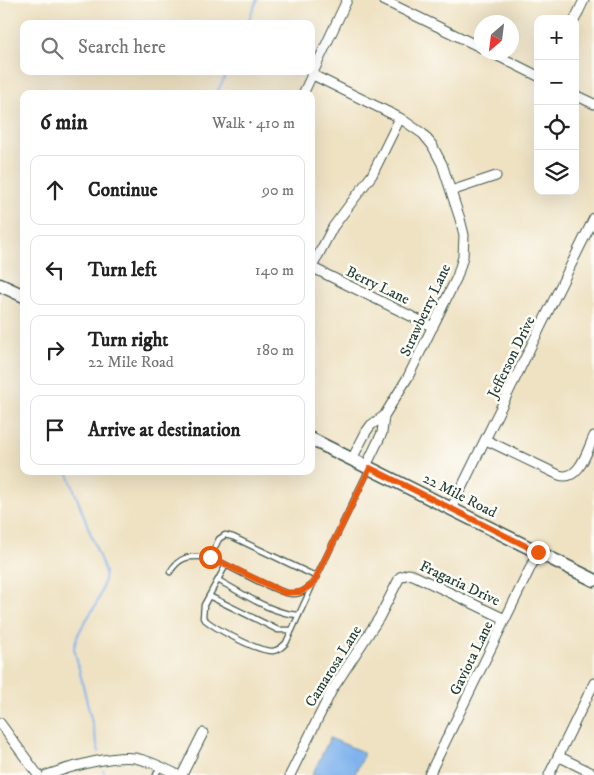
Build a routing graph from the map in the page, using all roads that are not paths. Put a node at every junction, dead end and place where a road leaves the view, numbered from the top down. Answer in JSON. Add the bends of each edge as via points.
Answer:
{"nodes":[{"id":1,"x":347,"y":0,"type":"edge"},
{"id":2,"x":383,"y":0,"type":"edge"},
{"id":3,"x":584,"y":0,"type":"edge"},
{"id":4,"x":577,"y":15,"type":"edge"},
{"id":5,"x":474,"y":44,"type":"edge"},
{"id":6,"x":506,"y":60,"type":"edge"},
{"id":7,"x":315,"y":66,"type":"edge"},
{"id":8,"x":534,"y":74,"type":"edge"},
{"id":9,"x":311,"y":75,"type":"edge"},
{"id":10,"x":313,"y":75,"type":"edge"},
{"id":11,"x":305,"y":90,"type":"edge"},
{"id":12,"x":579,"y":96,"type":"edge"},
{"id":13,"x":594,"y":104,"type":"edge"},
{"id":14,"x":400,"y":118,"type":"junction"},
{"id":15,"x":496,"y":176,"type":"dead end"},
{"id":16,"x":451,"y":191,"type":"junction"},
{"id":17,"x":594,"y":218,"type":"edge"},
{"id":18,"x":315,"y":261,"type":"edge"},
{"id":19,"x":315,"y":268,"type":"edge"},
{"id":20,"x":0,"y":285,"type":"edge"},
{"id":21,"x":20,"y":294,"type":"edge"},
{"id":22,"x":433,"y":327,"type":"junction"},
{"id":23,"x":384,"y":416,"type":"junction"},
{"id":24,"x":594,"y":436,"type":"edge"},
{"id":25,"x":486,"y":440,"type":"junction"},
{"id":26,"x":315,"y":441,"type":"edge"},
{"id":27,"x":352,"y":459,"type":"junction"},
{"id":28,"x":368,"y":467,"type":"junction"},
{"id":29,"x":452,"y":509,"type":"junction"},
{"id":30,"x":538,"y":552,"type":"junction"},
{"id":31,"x":210,"y":557,"type":"junction"},
{"id":32,"x":226,"y":565,"type":"junction"},
{"id":33,"x":170,"y":572,"type":"dead end"},
{"id":34,"x":318,"y":574,"type":"junction"},
{"id":35,"x":404,"y":575,"type":"joint"},
{"id":36,"x":218,"y":580,"type":"junction"},
{"id":37,"x":594,"y":580,"type":"edge"},
{"id":38,"x":313,"y":584,"type":"junction"},
{"id":39,"x":209,"y":596,"type":"junction"},
{"id":40,"x":299,"y":615,"type":"junction"},
{"id":41,"x":505,"y":619,"type":"junction"},
{"id":42,"x":292,"y":630,"type":"junction"},
{"id":43,"x":594,"y":683,"type":"edge"},
{"id":44,"x":0,"y":723,"type":"edge"},
{"id":45,"x":203,"y":733,"type":"dead end"},
{"id":46,"x":558,"y":756,"type":"junction"},
{"id":47,"x":158,"y":771,"type":"edge"},
{"id":48,"x":594,"y":774,"type":"edge"},
{"id":49,"x":38,"y":775,"type":"edge"},
{"id":50,"x":47,"y":775,"type":"edge"},
{"id":51,"x":178,"y":775,"type":"edge"},
{"id":52,"x":182,"y":775,"type":"edge"},
{"id":53,"x":290,"y":775,"type":"edge"},
{"id":54,"x":429,"y":775,"type":"edge"},
{"id":55,"x":549,"y":775,"type":"edge"}],
"edges":[{"from":1,"to":7,"type":"street"},
{"from":2,"to":5,"type":"street"},
{"from":3,"to":4,"type":"street"},
{"from":6,"to":8,"type":"street"},
{"from":9,"to":11,"type":"street"},
{"from":10,"to":14,"type":"street","name":"Strawberry Lane"},
{"from":12,"to":13,"type":"street"},
{"from":14,"to":16,"type":"street","name":"Strawberry Lane","via":[[418,129],[432,145]]},
{"from":14,"to":18,"type":"street","via":[[372,175],[333,227]]},
{"from":15,"to":16,"type":"street"},
{"from":16,"to":22,"type":"street","name":"Strawberry Lane","via":[[463,227],[463,257]]},
{"from":17,"to":25,"type":"street","name":"Jefferson Drive"},
{"from":19,"to":22,"type":"street","name":"Berry Lane"},
{"from":20,"to":21,"type":"street"},
{"from":22,"to":23,"type":"street","name":"Strawberry Lane","via":[[405,384]]},
{"from":23,"to":27,"type":"street","name":"Strawberry Lane","via":[[371,425]]},
{"from":23,"to":28,"type":"street","name":"Strawberry Lane","via":[[382,433]]},
{"from":24,"to":25,"type":"street","via":[[578,469],[569,477]]},
{"from":25,"to":29,"type":"street","name":"Jefferson Drive"},
{"from":26,"to":27,"type":"street","name":"22 Mile Road"},
{"from":27,"to":28,"type":"street","name":"22 Mile Road"},
{"from":28,"to":29,"type":"street","name":"22 Mile Road"},
{"from":28,"to":34,"type":"lane"},
{"from":29,"to":30,"type":"street","name":"22 Mile Road"},
{"from":30,"to":37,"type":"street","name":"22 Mile Road"},
{"from":30,"to":41,"type":"street","name":"Gaviota Lane"},
{"from":31,"to":32,"type":"lane"},
{"from":31,"to":33,"type":"lane","via":[[187,556],[176,562]]},
{"from":31,"to":34,"type":"lane","via":[[219,539],[225,535],[313,575]]},
{"from":32,"to":36,"type":"lane"},
{"from":32,"to":38,"type":"lane","via":[[285,593],[301,592]]},
{"from":34,"to":38,"type":"lane"},
{"from":35,"to":41,"type":"street","name":"Fragaria Drive","via":[[413,575]]},
{"from":35,"to":53,"type":"street","name":"Camarosa Lane","via":[[397,581],[374,627],[332,690]]},
{"from":36,"to":39,"type":"lane"},
{"from":36,"to":40,"type":"lane","via":[[278,610]]},
{"from":38,"to":40,"type":"lane"},
{"from":39,"to":42,"type":"lane","via":[[278,630]]},
{"from":39,"to":42,"type":"lane","via":[[203,618],[241,641],[272,651],[281,648]]},
{"from":40,"to":42,"type":"lane"},
{"from":41,"to":54,"type":"street","name":"Gaviota Lane"},
{"from":43,"to":46,"type":"street"},
{"from":44,"to":49,"type":"street"},
{"from":45,"to":52,"type":"street"},
{"from":46,"to":48,"type":"street"},
{"from":46,"to":55,"type":"street"},
{"from":47,"to":50,"type":"street","via":[[135,758],[118,758]]},
{"from":47,"to":51,"type":"street"}]}
